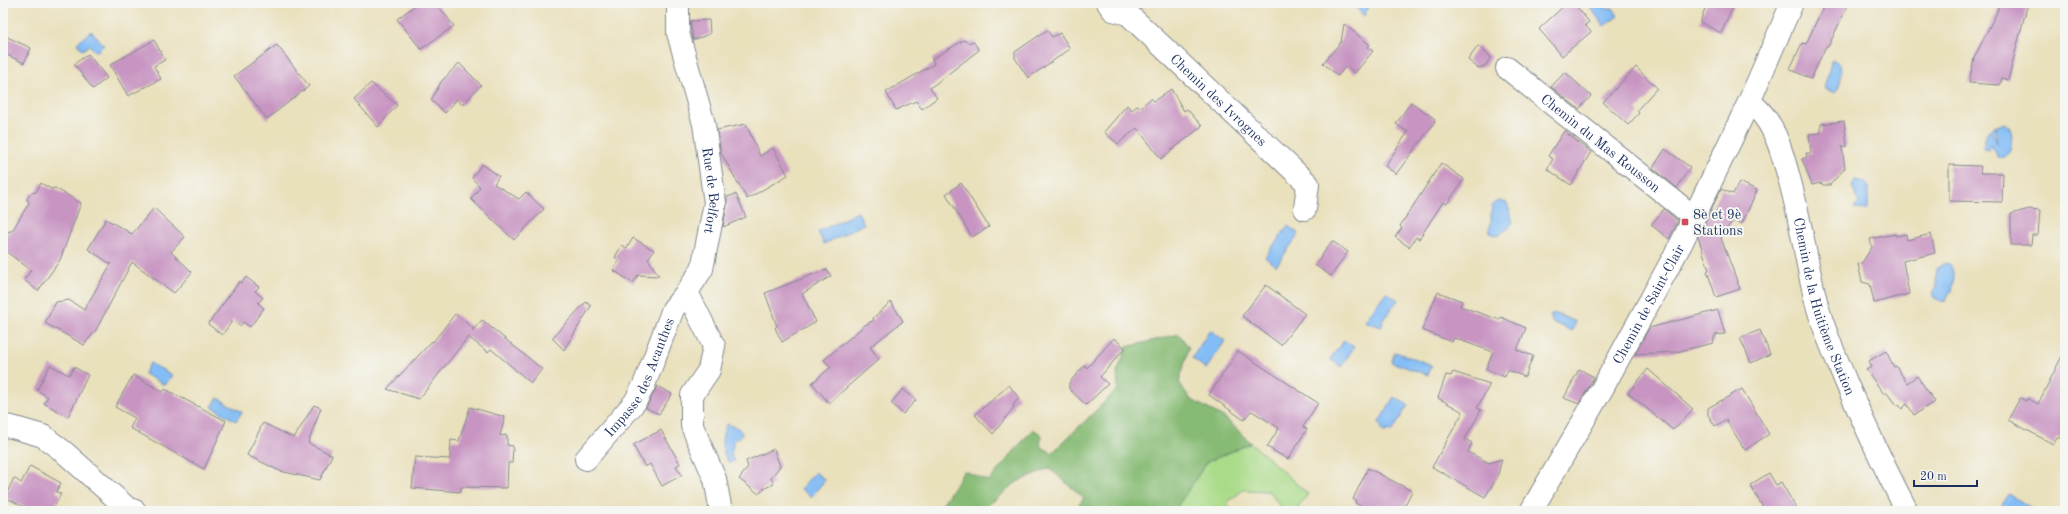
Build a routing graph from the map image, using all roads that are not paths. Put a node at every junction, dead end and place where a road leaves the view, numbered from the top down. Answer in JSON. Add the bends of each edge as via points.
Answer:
{"nodes":[{"id":1,"x":678,"y":3,"type":"edge"},
{"id":2,"x":1108,"y":3,"type":"edge"},
{"id":3,"x":1792,"y":3,"type":"edge"},
{"id":4,"x":1506,"y":68,"type":"dead end"},
{"id":5,"x":1749,"y":102,"type":"junction"},
{"id":6,"x":1305,"y":209,"type":"dead end"},
{"id":7,"x":1694,"y":217,"type":"junction"},
{"id":8,"x":687,"y":292,"type":"junction"},
{"id":9,"x":3,"y":426,"type":"edge"},
{"id":10,"x":586,"y":459,"type":"dead end"},
{"id":11,"x":1538,"y":509,"type":"edge"},
{"id":12,"x":135,"y":511,"type":"edge"},
{"id":13,"x":721,"y":511,"type":"edge"},
{"id":14,"x":1907,"y":511,"type":"edge"}],
"edges":[{"from":1,"to":8,"type":"street","name":"Rue de Belfort","via":[[678,33],[704,124],[715,203],[702,269]]},
{"from":2,"to":6,"type":"street","name":"Chemin des Ivrognes","via":[[1113,10],[1128,14],[1308,184]]},
{"from":3,"to":5,"type":"street","name":"Chemin de Saint-Clair"},
{"from":4,"to":7,"type":"street","name":"Chemin du Mas Rousson"},
{"from":5,"to":7,"type":"street","name":"Chemin de Saint-Clair"},
{"from":5,"to":14,"type":"street","name":"Chemin de la Huitième Station","via":[[1766,118],[1777,140],[1800,221],[1817,306],[1874,448]]},
{"from":7,"to":11,"type":"street","name":"Chemin de Saint-Clair"},
{"from":8,"to":10,"type":"street","name":"Impasse des Acanthes","via":[[673,310],[644,385],[634,402]]},
{"from":8,"to":13,"type":"street","via":[[714,346],[709,370],[692,395],[692,426],[715,479]]},
{"from":9,"to":12,"type":"street","via":[[43,436],[128,508]]}]}
